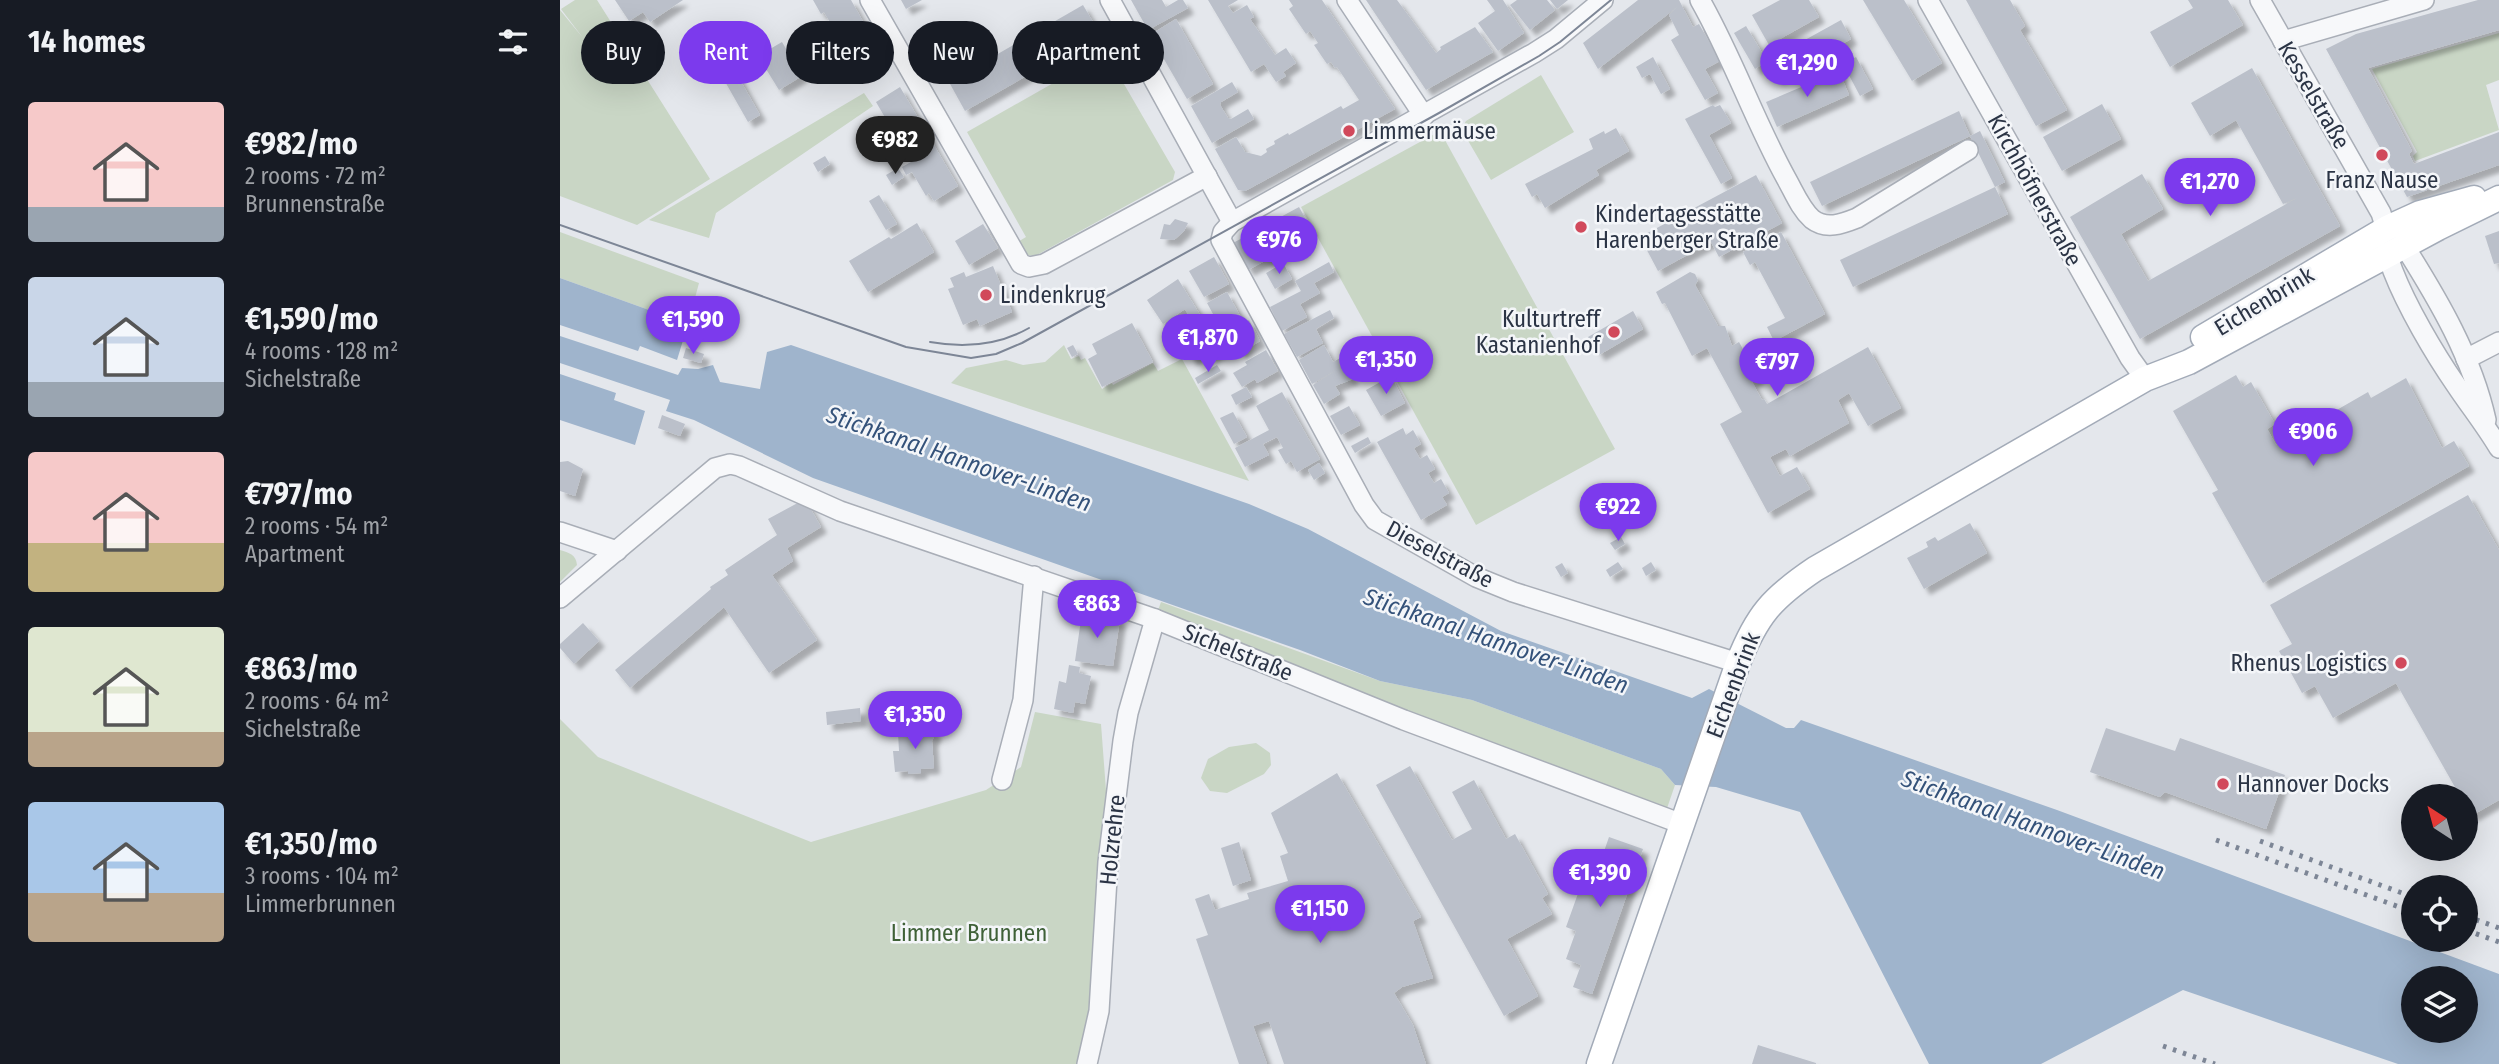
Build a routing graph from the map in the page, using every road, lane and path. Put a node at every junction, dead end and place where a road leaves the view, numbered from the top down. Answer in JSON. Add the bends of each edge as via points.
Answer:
{"nodes":[{"id":1,"x":870,"y":0,"type":"edge"},
{"id":2,"x":1110,"y":0,"type":"edge"},
{"id":3,"x":1347,"y":0,"type":"edge"},
{"id":4,"x":1603,"y":0,"type":"edge"},
{"id":5,"x":1700,"y":0,"type":"edge"},
{"id":6,"x":1928,"y":0,"type":"edge"},
{"id":7,"x":2260,"y":0,"type":"edge"},
{"id":8,"x":2424,"y":0,"type":"edge"},
{"id":9,"x":2283,"y":41,"type":"junction"},
{"id":10,"x":1424,"y":116,"type":"junction"},
{"id":11,"x":1968,"y":150,"type":"dead end"},
{"id":12,"x":1207,"y":176,"type":"junction"},
{"id":13,"x":2499,"y":196,"type":"edge"},
{"id":14,"x":1228,"y":227,"type":"junction"},
{"id":15,"x":2387,"y":228,"type":"junction"},
{"id":16,"x":2397,"y":251,"type":"junction"},
{"id":17,"x":2499,"y":342,"type":"edge"},
{"id":18,"x":2466,"y":359,"type":"junction"},
{"id":19,"x":2145,"y":379,"type":"junction"},
{"id":20,"x":2487,"y":428,"type":"junction"},
{"id":21,"x":2499,"y":448,"type":"edge"},
{"id":22,"x":560,"y":532,"type":"edge"},
{"id":23,"x":617,"y":551,"type":"junction"},
{"id":24,"x":1034,"y":576,"type":"junction"},
{"id":25,"x":560,"y":598,"type":"edge"},
{"id":26,"x":1155,"y":619,"type":"junction"},
{"id":27,"x":1738,"y":663,"type":"junction"},
{"id":28,"x":1002,"y":780,"type":"dead end"},
{"id":29,"x":1682,"y":824,"type":"junction"},
{"id":30,"x":1087,"y":1064,"type":"edge"},
{"id":31,"x":1599,"y":1064,"type":"edge"}],
"edges":[{"from":1,"to":12,"type":"street","via":[[1021,264],[1044,264]]},
{"from":2,"to":12,"type":"street","name":"Dieselstraße"},
{"from":3,"to":10,"type":"street"},
{"from":4,"to":10,"type":"street","via":[[1545,46]]},
{"from":5,"to":11,"type":"street","via":[[1777,161],[1813,220],[1840,225],[1857,218]]},
{"from":6,"to":19,"type":"street","name":"Kirchhöfnerstraße"},
{"from":7,"to":9,"type":"street","name":"Kesselstraße"},
{"from":8,"to":9,"type":"street"},
{"from":9,"to":15,"type":"street","name":"Kesselstraße"},
{"from":10,"to":14,"type":"street"},
{"from":12,"to":14,"type":"street","name":"Dieselstraße"},
{"from":13,"to":15,"type":"main road","name":"Eichenbrink","via":[[2420,213]]},
{"from":13,"to":16,"type":"main road","name":"Eichenbrink"},
{"from":14,"to":27,"type":"street","name":"Dieselstraße","via":[[1221,240],[1224,247],[1376,520],[1476,577],[1513,592]]},
{"from":15,"to":16,"type":"street","name":"Kesselstraße"},
{"from":15,"to":19,"type":"main road","name":"Eichenbrink","via":[[2181,350]]},
{"from":16,"to":18,"type":"street","via":[[2444,313]]},
{"from":16,"to":19,"type":"main road","name":"Eichenbrink","via":[[2189,362]]},
{"from":16,"to":20,"type":"street","via":[[2397,279],[2442,361]]},
{"from":17,"to":18,"type":"street"},
{"from":18,"to":20,"type":"street"},
{"from":19,"to":27,"type":"main road","name":"Eichenbrink","via":[[1784,590],[1759,618]]},
{"from":20,"to":21,"type":"street"},
{"from":22,"to":23,"type":"street"},
{"from":23,"to":24,"type":"street","name":"Sichelstraße","via":[[715,468],[730,464],[840,511]]},
{"from":23,"to":25,"type":"street","name":"Sichelstraße"},
{"from":24,"to":26,"type":"street","name":"Sichelstraße"},
{"from":24,"to":28,"type":"street","via":[[1023,701]]},
{"from":26,"to":29,"type":"street","name":"Sichelstraße","via":[[1404,720]]},
{"from":26,"to":30,"type":"street","name":"Holzrehre","via":[[1123,741],[1108,862],[1099,1011]]},
{"from":27,"to":29,"type":"main road","name":"Eichenbrink"},
{"from":29,"to":31,"type":"main road","name":"Eichenbrink"}]}
